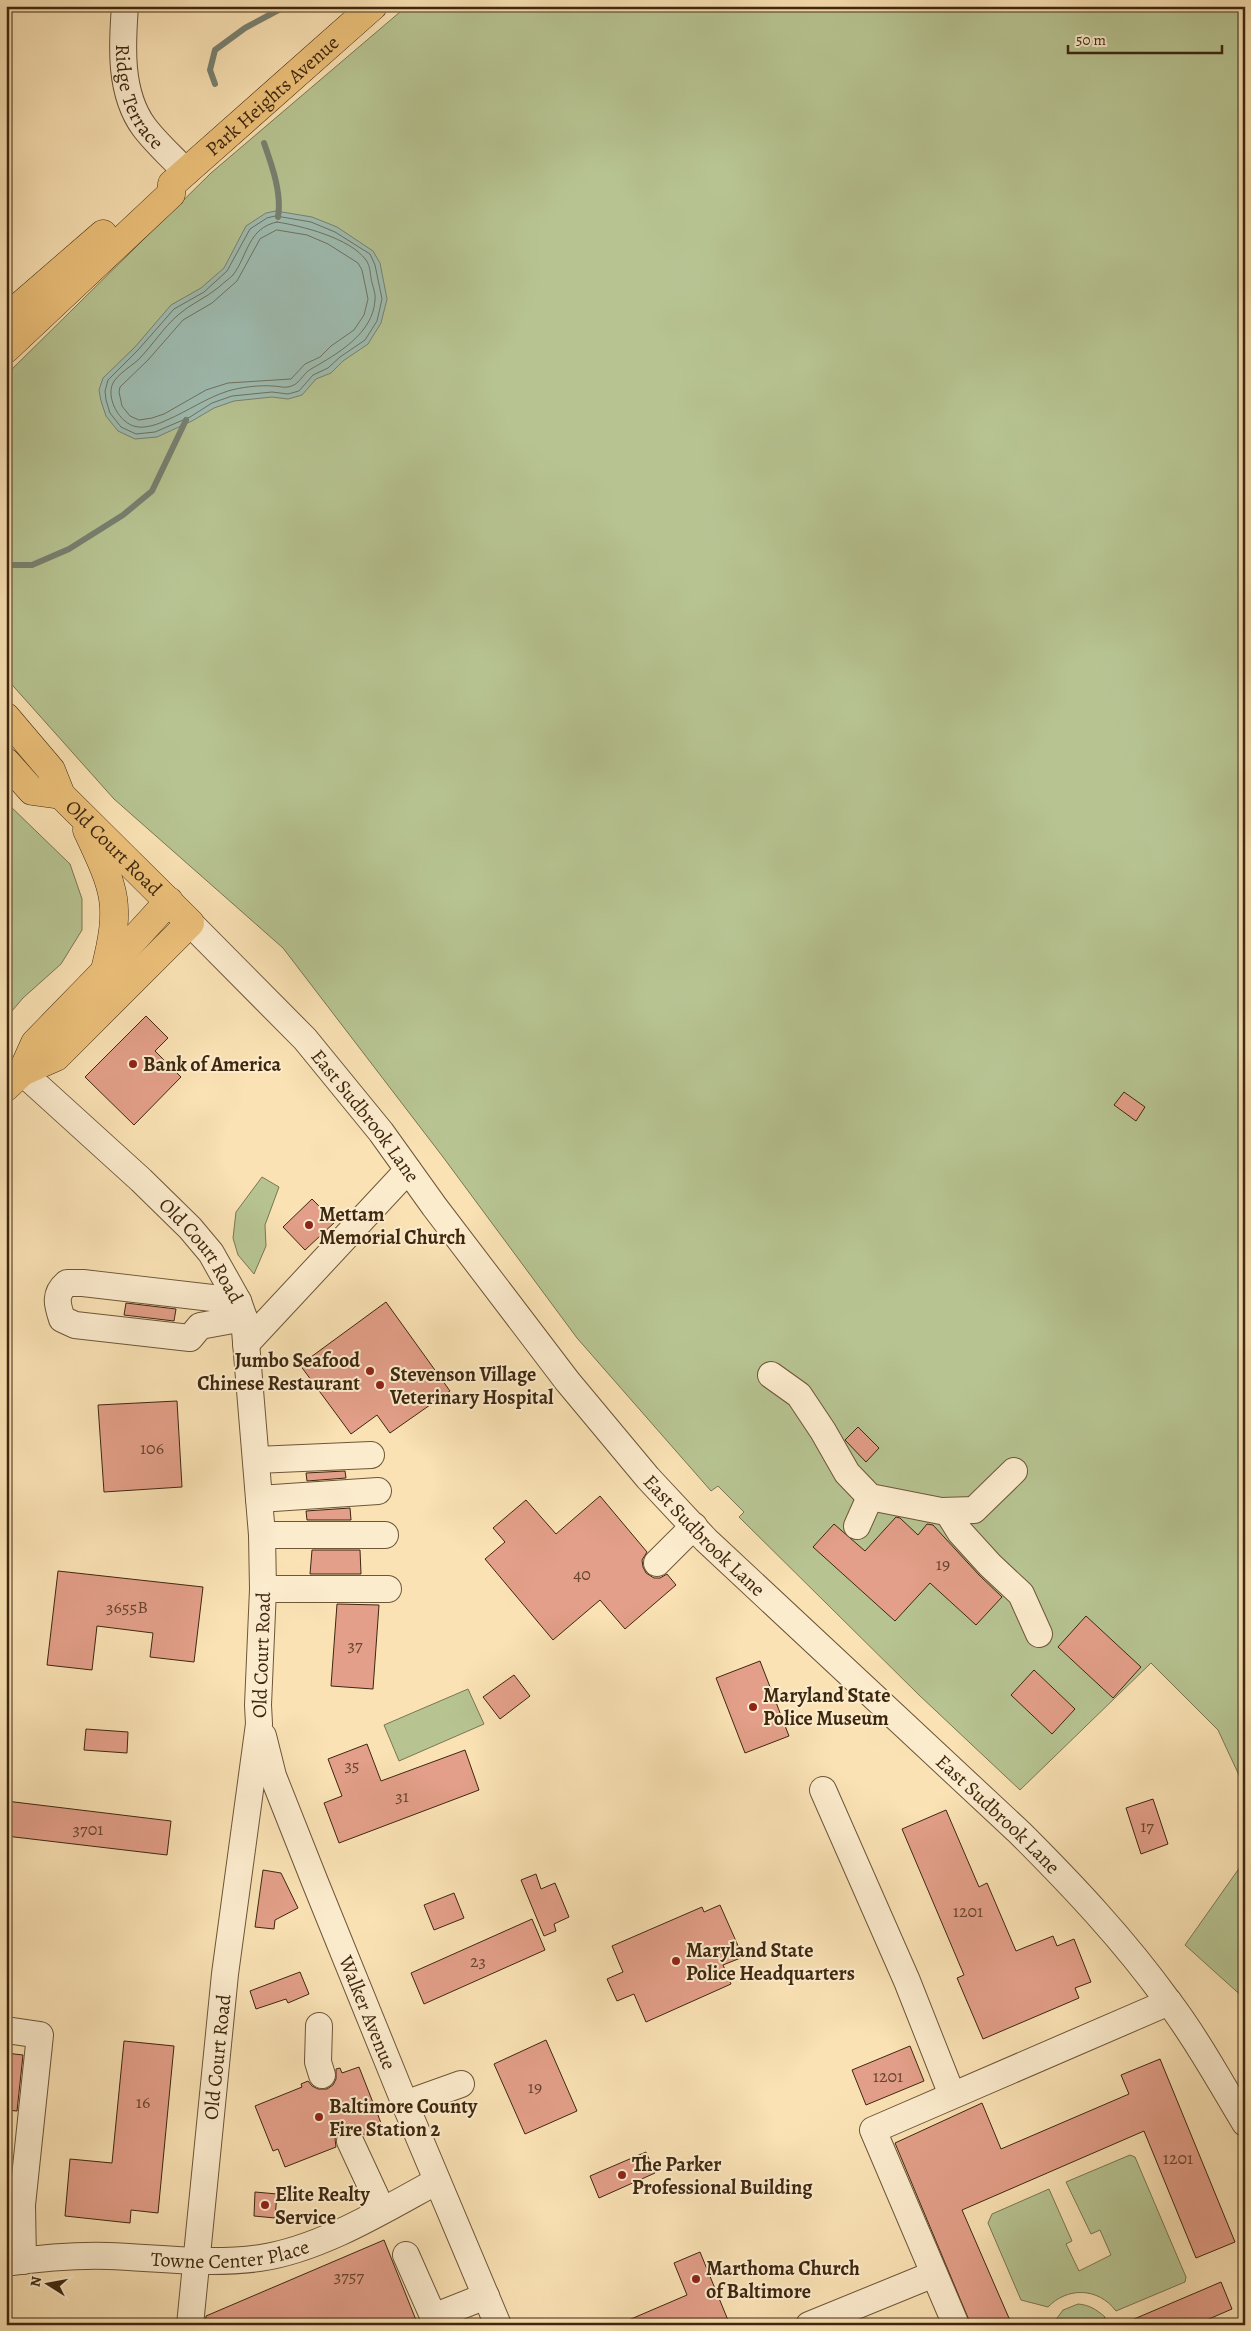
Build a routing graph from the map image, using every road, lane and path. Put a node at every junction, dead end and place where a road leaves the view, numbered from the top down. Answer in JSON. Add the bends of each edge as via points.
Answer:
{"nodes":[{"id":1,"x":125,"y":6,"type":"edge"},
{"id":2,"x":373,"y":6,"type":"edge"},
{"id":3,"x":179,"y":178,"type":"junction"},
{"id":4,"x":6,"y":318,"type":"edge"},
{"id":5,"x":6,"y":349,"type":"edge"},
{"id":6,"x":6,"y":717,"type":"edge"},
{"id":7,"x":6,"y":762,"type":"edge"},
{"id":8,"x":61,"y":795,"type":"junction"},
{"id":9,"x":80,"y":814,"type":"junction"},
{"id":10,"x":169,"y":901,"type":"junction"},
{"id":11,"x":190,"y":923,"type":"junction"},
{"id":12,"x":105,"y":972,"type":"junction"},
{"id":13,"x":14,"y":1079,"type":"edge"},
{"id":14,"x":408,"y":1170,"type":"junction"},
{"id":15,"x":241,"y":1310,"type":"junction"},
{"id":16,"x":246,"y":1344,"type":"junction"},
{"id":17,"x":771,"y":1375,"type":"dead end"},
{"id":18,"x":371,"y":1455,"type":"dead end"},
{"id":19,"x":256,"y":1460,"type":"junction"},
{"id":20,"x":1014,"y":1471,"type":"dead end"},
{"id":21,"x":378,"y":1491,"type":"dead end"},
{"id":22,"x":870,"y":1497,"type":"junction"},
{"id":23,"x":259,"y":1499,"type":"junction"},
{"id":24,"x":946,"y":1511,"type":"junction"},
{"id":25,"x":694,"y":1526,"type":"junction"},
{"id":26,"x":857,"y":1526,"type":"dead end"},
{"id":27,"x":262,"y":1535,"type":"junction"},
{"id":28,"x":385,"y":1535,"type":"dead end"},
{"id":29,"x":657,"y":1563,"type":"dead end"},
{"id":30,"x":263,"y":1589,"type":"junction"},
{"id":31,"x":388,"y":1589,"type":"dead end"},
{"id":32,"x":1039,"y":1634,"type":"dead end"},
{"id":33,"x":259,"y":1724,"type":"junction"},
{"id":34,"x":823,"y":1790,"type":"dead end"},
{"id":35,"x":1169,"y":2002,"type":"junction"},
{"id":36,"x":320,"y":2026,"type":"dead end"},
{"id":37,"x":6,"y":2030,"type":"edge"},
{"id":38,"x":322,"y":2075,"type":"dead end"},
{"id":39,"x":461,"y":2084,"type":"dead end"},
{"id":40,"x":952,"y":2095,"type":"junction"},
{"id":41,"x":405,"y":2104,"type":"junction"},
{"id":42,"x":1245,"y":2123,"type":"edge"},
{"id":43,"x":350,"y":2141,"type":"dead end"},
{"id":44,"x":438,"y":2181,"type":"junction"},
{"id":45,"x":14,"y":2205,"type":"edge"},
{"id":46,"x":382,"y":2210,"type":"junction"},
{"id":47,"x":406,"y":2255,"type":"dead end"},
{"id":48,"x":198,"y":2260,"type":"junction"},
{"id":49,"x":14,"y":2262,"type":"edge"},
{"id":50,"x":934,"y":2274,"type":"junction"},
{"id":51,"x":486,"y":2296,"type":"junction"},
{"id":52,"x":435,"y":2321,"type":"edge"},
{"id":53,"x":190,"y":2325,"type":"edge"},
{"id":54,"x":498,"y":2325,"type":"edge"},
{"id":55,"x":809,"y":2325,"type":"edge"},
{"id":56,"x":956,"y":2325,"type":"edge"}],
"edges":[{"from":1,"to":3,"type":"street","name":"Ridge Terrace","via":[[123,54],[131,103],[143,127]]},
{"from":2,"to":3,"type":"main road","name":"Park Heights Avenue"},
{"from":3,"to":4,"type":"main road","name":"Park Heights Avenue","via":[[160,183]]},
{"from":3,"to":5,"type":"main road","name":"Park Heights Avenue","via":[[171,194]]},
{"from":6,"to":8,"type":"main road","name":"Old Court Road","via":[[51,770]]},
{"from":7,"to":8,"type":"main road","name":"Old Court Road","via":[[32,791]]},
{"from":8,"to":9,"type":"main road","name":"Old Court Road"},
{"from":9,"to":10,"type":"main road","name":"Old Court Road"},
{"from":9,"to":12,"type":"main road","via":[[110,879],[115,900],[113,935]]},
{"from":10,"to":11,"type":"main road","name":"Old Court Road"},
{"from":10,"to":12,"type":"main road","name":"Old Court Road"},
{"from":11,"to":13,"type":"main road","via":[[56,1057]]},
{"from":11,"to":14,"type":"street","name":"East Sudbrook Lane","via":[[305,1040]]},
{"from":12,"to":13,"type":"main road","name":"Old Court Road","via":[[35,1043]]},
{"from":13,"to":15,"type":"street","name":"Old Court Road","via":[[141,1180],[190,1228],[211,1253]]},
{"from":14,"to":16,"type":"street"},
{"from":14,"to":25,"type":"street","name":"East Sudbrook Lane","via":[[568,1382],[648,1478]]},
{"from":15,"to":15,"type":"street","via":[[83,1283],[67,1283],[57,1296],[62,1319],[75,1326],[190,1338],[200,1326]]},
{"from":15,"to":16,"type":"street","name":"Old Court Road"},
{"from":16,"to":19,"type":"street","name":"Old Court Road"},
{"from":17,"to":22,"type":"street","via":[[799,1395],[847,1473]]},
{"from":18,"to":19,"type":"street"},
{"from":19,"to":23,"type":"street","name":"Old Court Road"},
{"from":20,"to":24,"type":"street","via":[[974,1510]]},
{"from":21,"to":23,"type":"street"},
{"from":22,"to":24,"type":"street"},
{"from":22,"to":26,"type":"street"},
{"from":23,"to":27,"type":"street","name":"Old Court Road"},
{"from":24,"to":32,"type":"street","via":[[960,1532],[1021,1594]]},
{"from":25,"to":29,"type":"street"},
{"from":25,"to":35,"type":"street","name":"East Sudbrook Lane","via":[[1069,1882],[1126,1946]]},
{"from":27,"to":28,"type":"street"},
{"from":27,"to":30,"type":"street","name":"Old Court Road"},
{"from":30,"to":31,"type":"street"},
{"from":30,"to":33,"type":"street","name":"Old Court Road"},
{"from":33,"to":41,"type":"street","name":"Walker Avenue","via":[[272,1776]]},
{"from":33,"to":48,"type":"street","name":"Old Court Road","via":[[225,1974]]},
{"from":34,"to":40,"type":"street","via":[[907,1981]]},
{"from":35,"to":40,"type":"street"},
{"from":35,"to":42,"type":"street","name":"East Sudbrook Lane"},
{"from":36,"to":38,"type":"street","via":[[318,2062]]},
{"from":37,"to":45,"type":"street","via":[[40,2035]]},
{"from":39,"to":41,"type":"street"},
{"from":40,"to":50,"type":"street","via":[[872,2130]]},
{"from":41,"to":44,"type":"street","name":"Walker Avenue"},
{"from":43,"to":46,"type":"street"},
{"from":44,"to":46,"type":"street","name":"Towne Center Place"},
{"from":44,"to":51,"type":"street","name":"Walker Avenue"},
{"from":45,"to":49,"type":"street"},
{"from":46,"to":48,"type":"street","name":"Towne Center Place","via":[[346,2229],[262,2258]]},
{"from":47,"to":52,"type":"street"},
{"from":48,"to":49,"type":"street","name":"Towne Center Place","via":[[51,2256]]},
{"from":48,"to":53,"type":"street","name":"Old Court Road"},
{"from":50,"to":55,"type":"street"},
{"from":50,"to":56,"type":"street"},
{"from":51,"to":52,"type":"street"},
{"from":51,"to":54,"type":"street","name":"Walker Avenue"}]}
